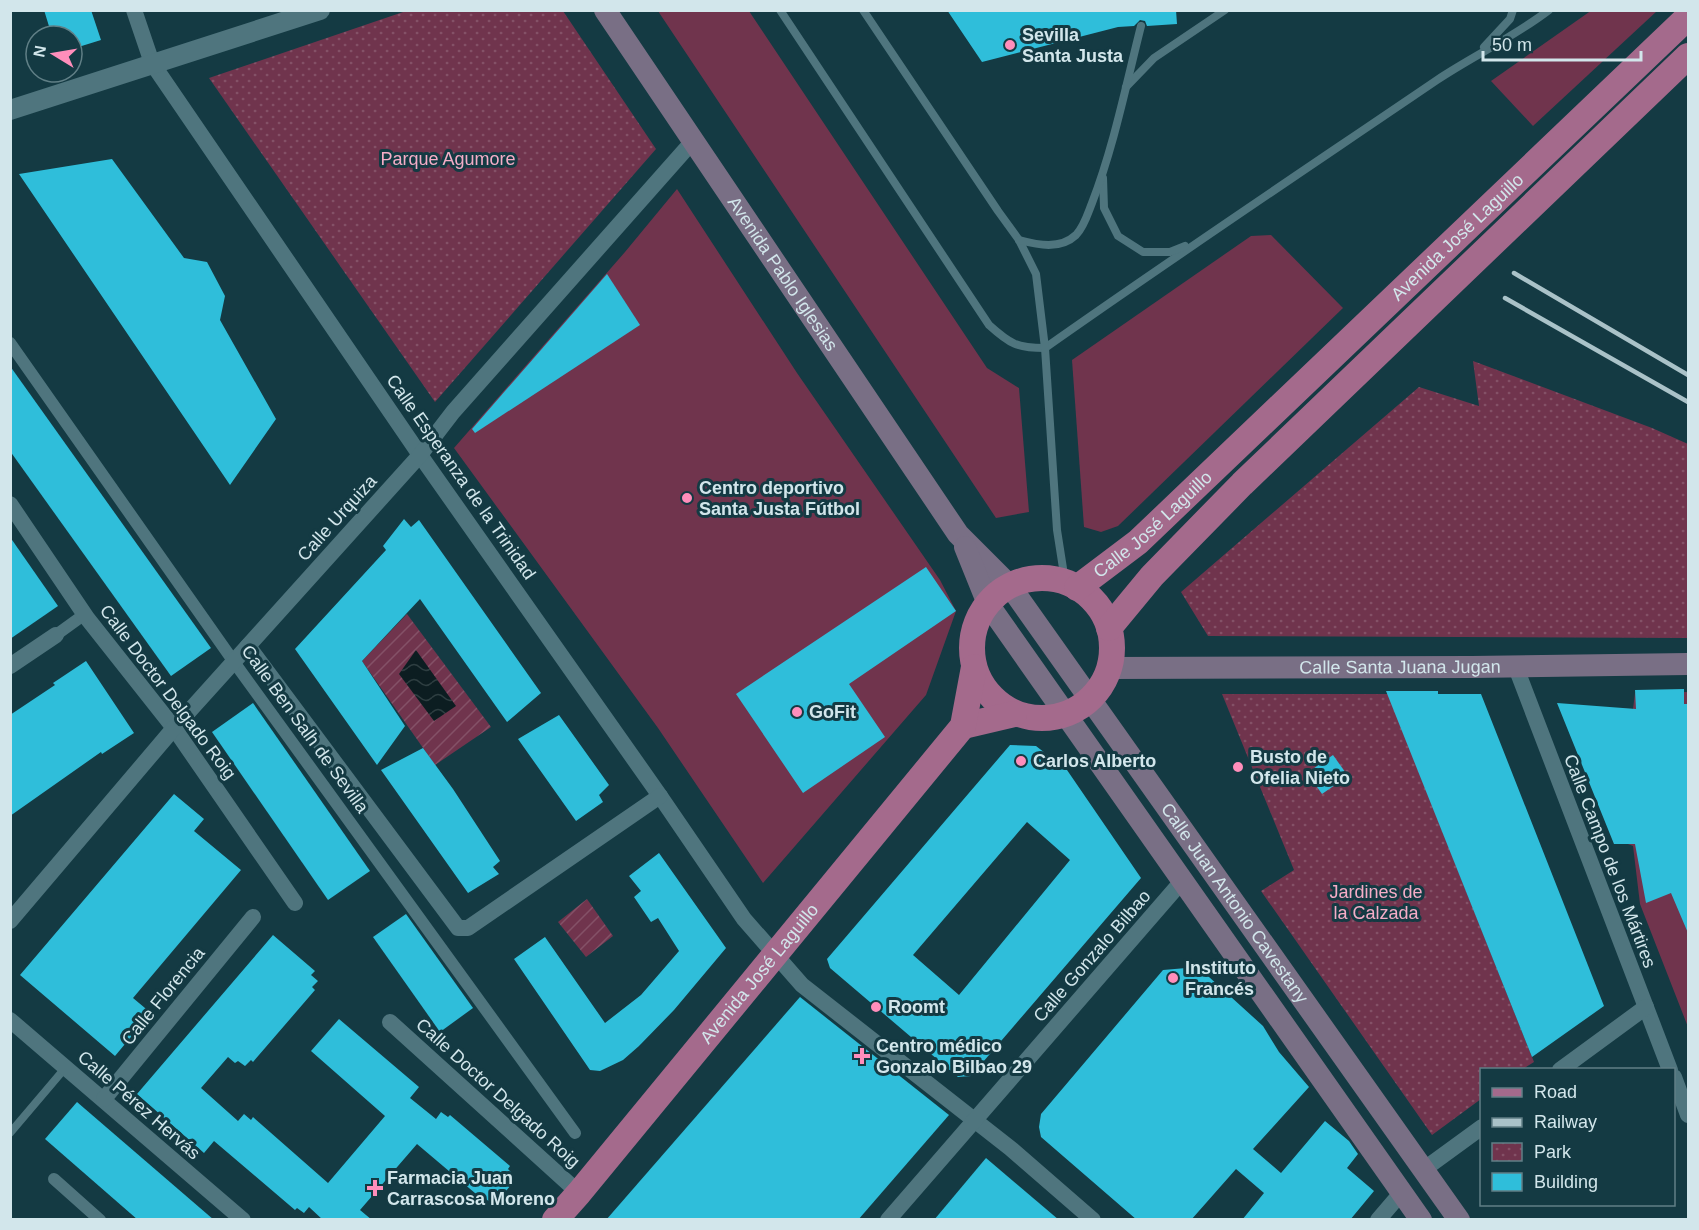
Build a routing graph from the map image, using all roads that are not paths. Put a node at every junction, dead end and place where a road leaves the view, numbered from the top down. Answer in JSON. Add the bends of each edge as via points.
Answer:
{"nodes":[{"id":1,"x":134,"y":10,"type":"edge"},
{"id":2,"x":320,"y":10,"type":"edge"},
{"id":3,"x":605,"y":10,"type":"edge"},
{"id":4,"x":780,"y":10,"type":"edge"},
{"id":5,"x":863,"y":10,"type":"edge"},
{"id":6,"x":1225,"y":10,"type":"edge"},
{"id":7,"x":1513,"y":10,"type":"edge"},
{"id":8,"x":1549,"y":10,"type":"edge"},
{"id":9,"x":1689,"y":17,"type":"edge"},
{"id":10,"x":1141,"y":26,"type":"dead end"},
{"id":11,"x":1477,"y":54,"type":"junction"},
{"id":12,"x":1689,"y":56,"type":"edge"},
{"id":13,"x":152,"y":63,"type":"junction"},
{"id":14,"x":1125,"y":87,"type":"junction"},
{"id":15,"x":10,"y":110,"type":"edge"},
{"id":16,"x":693,"y":141,"type":"junction"},
{"id":17,"x":1103,"y":174,"type":"junction"},
{"id":18,"x":1019,"y":240,"type":"junction"},
{"id":19,"x":1197,"y":241,"type":"junction"},
{"id":20,"x":10,"y":343,"type":"edge"},
{"id":21,"x":1045,"y":348,"type":"junction"},
{"id":22,"x":420,"y":455,"type":"junction"},
{"id":23,"x":1226,"y":458,"type":"joint"},
{"id":24,"x":1242,"y":484,"type":"joint"},
{"id":25,"x":10,"y":504,"type":"edge"},
{"id":26,"x":960,"y":538,"type":"junction"},
{"id":27,"x":1071,"y":584,"type":"junction"},
{"id":28,"x":1010,"y":586,"type":"junction"},
{"id":29,"x":988,"y":604,"type":"junction"},
{"id":30,"x":85,"y":614,"type":"junction"},
{"id":31,"x":1109,"y":628,"type":"junction"},
{"id":32,"x":56,"y":635,"type":"joint"},
{"id":33,"x":248,"y":646,"type":"junction"},
{"id":34,"x":234,"y":662,"type":"junction"},
{"id":35,"x":1689,"y":664,"type":"edge"},
{"id":36,"x":1515,"y":665,"type":"junction"},
{"id":37,"x":10,"y":666,"type":"edge"},
{"id":38,"x":974,"y":667,"type":"junction"},
{"id":39,"x":1110,"y":668,"type":"junction"},
{"id":40,"x":1091,"y":699,"type":"junction"},
{"id":41,"x":1014,"y":714,"type":"junction"},
{"id":42,"x":1067,"y":715,"type":"junction"},
{"id":43,"x":963,"y":726,"type":"junction"},
{"id":44,"x":174,"y":728,"type":"junction"},
{"id":45,"x":660,"y":795,"type":"junction"},
{"id":46,"x":1183,"y":880,"type":"junction"},
{"id":47,"x":296,"y":903,"type":"dead end"},
{"id":48,"x":253,"y":917,"type":"dead end"},
{"id":49,"x":10,"y":921,"type":"edge"},
{"id":50,"x":775,"y":954,"type":"junction"},
{"id":51,"x":1646,"y":1007,"type":"junction"},
{"id":52,"x":10,"y":1020,"type":"edge"},
{"id":53,"x":390,"y":1022,"type":"dead end"},
{"id":54,"x":66,"y":1067,"type":"junction"},
{"id":55,"x":1563,"y":1068,"type":"edge"},
{"id":56,"x":1669,"y":1068,"type":"edge"},
{"id":57,"x":1675,"y":1080,"type":"edge"},
{"id":58,"x":104,"y":1100,"type":"junction"},
{"id":59,"x":1689,"y":1115,"type":"edge"},
{"id":60,"x":974,"y":1121,"type":"junction"},
{"id":61,"x":1480,"y":1128,"type":"edge"},
{"id":62,"x":10,"y":1133,"type":"edge"},
{"id":63,"x":575,"y":1133,"type":"dead end"},
{"id":64,"x":1423,"y":1170,"type":"junction"},
{"id":65,"x":54,"y":1179,"type":"dead end"},
{"id":66,"x":1402,"y":1192,"type":"junction"},
{"id":67,"x":579,"y":1193,"type":"junction"},
{"id":68,"x":556,"y":1219,"type":"edge"},
{"id":69,"x":100,"y":1220,"type":"edge"},
{"id":70,"x":243,"y":1220,"type":"edge"},
{"id":71,"x":888,"y":1220,"type":"edge"},
{"id":72,"x":1093,"y":1220,"type":"edge"},
{"id":73,"x":1378,"y":1220,"type":"edge"},
{"id":74,"x":1421,"y":1220,"type":"edge"},
{"id":75,"x":1459,"y":1220,"type":"edge"}],
"edges":[{"from":1,"to":13,"type":"street","name":"Calle Esperanza de la Trinidad"},
{"from":2,"to":13,"type":"street"},
{"from":3,"to":16,"type":"main road","name":"Avenida Pablo Iglesias"},
{"from":4,"to":21,"type":"lane","via":[[989,325],[1009,343]]},
{"from":5,"to":18,"type":"lane"},
{"from":6,"to":14,"type":"lane","via":[[1154,58]]},
{"from":7,"to":11,"type":"lane","via":[[1510,19]]},
{"from":8,"to":11,"type":"lane"},
{"from":9,"to":23,"type":"main road","name":"Avenida José Laguillo"},
{"from":10,"to":14,"type":"lane"},
{"from":11,"to":19,"type":"lane"},
{"from":12,"to":24,"type":"main road","name":"Avenida José Laguillo"},
{"from":13,"to":15,"type":"street"},
{"from":13,"to":22,"type":"street","name":"Calle Esperanza de la Trinidad"},
{"from":14,"to":17,"type":"lane"},
{"from":16,"to":22,"type":"street","name":"Calle Urquiza","via":[[453,412]]},
{"from":16,"to":26,"type":"main road","name":"Avenida Pablo Iglesias"},
{"from":17,"to":18,"type":"lane","via":[[1075,236],[1061,244],[1039,246]]},
{"from":17,"to":19,"type":"lane","via":[[1104,208],[1118,237],[1143,252],[1170,252]]},
{"from":18,"to":21,"type":"lane","via":[[1036,274]]},
{"from":19,"to":21,"type":"lane"},
{"from":20,"to":34,"type":"street","name":"Calle Ben Salh de Sevilla"},
{"from":21,"to":27,"type":"lane","via":[[1057,530]]},
{"from":22,"to":33,"type":"street","name":"Calle Urquiza"},
{"from":22,"to":45,"type":"street","name":"Calle Esperanza de la Trinidad"},
{"from":23,"to":27,"type":"main road","name":"Calle José Laguillo","via":[[1138,542]]},
{"from":24,"to":31,"type":"main road","name":"Calle José Laguillo","via":[[1152,576]]},
{"from":25,"to":30,"type":"street","name":"Calle Doctor Delgado Roig"},
{"from":26,"to":28,"type":"main road","name":"Calle Juan Antonio Cavestany"},
{"from":26,"to":29,"type":"main road","name":"Calle Juan Antonio Cavestany"},
{"from":27,"to":28,"type":"main road","via":[[1046,578]]},
{"from":27,"to":31,"type":"main road","via":[[1097,605]]},
{"from":28,"to":29,"type":"main road"},
{"from":28,"to":40,"type":"main road","name":"Calle Juan Antonio Cavestany"},
{"from":29,"to":38,"type":"main road","via":[[977,623],[972,645]]},
{"from":29,"to":42,"type":"main road","name":"Calle Juan Antonio Cavestany"},
{"from":30,"to":32,"type":"street"},
{"from":30,"to":44,"type":"street","name":"Calle Doctor Delgado Roig"},
{"from":31,"to":39,"type":"main road"},
{"from":32,"to":37,"type":"street"},
{"from":33,"to":34,"type":"street","name":"Calle Urquiza"},
{"from":33,"to":45,"type":"street","via":[[458,928],[468,928]]},
{"from":34,"to":44,"type":"street","name":"Calle Urquiza"},
{"from":34,"to":63,"type":"street","name":"Calle Ben Salh de Sevilla"},
{"from":35,"to":36,"type":"main road","name":"Calle Santa Juana Jugan"},
{"from":36,"to":39,"type":"main road","name":"Calle Santa Juana Jugan"},
{"from":36,"to":51,"type":"street","name":"Calle Campo de los Mártires"},
{"from":38,"to":41,"type":"main road","via":[[989,695]]},
{"from":38,"to":43,"type":"main road"},
{"from":39,"to":40,"type":"main road"},
{"from":40,"to":42,"type":"main road"},
{"from":40,"to":64,"type":"main road","name":"Calle Juan Antonio Cavestany"},
{"from":41,"to":42,"type":"main road","via":[[1041,719]]},
{"from":41,"to":43,"type":"main road"},
{"from":42,"to":46,"type":"main road","name":"Calle Juan Antonio Cavestany"},
{"from":43,"to":50,"type":"main road","name":"Avenida José Laguillo"},
{"from":44,"to":47,"type":"street","name":"Calle Doctor Delgado Roig"},
{"from":44,"to":49,"type":"street","name":"Calle Urquiza"},
{"from":45,"to":50,"type":"street","name":"Calle Esperanza de la Trinidad","via":[[744,919]]},
{"from":46,"to":60,"type":"street","name":"Calle Gonzalo Bilbao"},
{"from":46,"to":66,"type":"main road","name":"Calle Juan Antonio Cavestany"},
{"from":48,"to":58,"type":"street","name":"Calle Florencia"},
{"from":50,"to":60,"type":"street","name":"Calle Esperanza de la Trinidad","via":[[802,985]]},
{"from":50,"to":67,"type":"main road","name":"Avenida José Laguillo"},
{"from":51,"to":55,"type":"street"},
{"from":51,"to":56,"type":"street","name":"Calle Campo de los Mártires"},
{"from":52,"to":54,"type":"street","name":"Calle Pérez Hervás"},
{"from":53,"to":67,"type":"street","name":"Calle Doctor Delgado Roig"},
{"from":54,"to":58,"type":"street","name":"Calle Pérez Hervás"},
{"from":54,"to":62,"type":"lane"},
{"from":57,"to":59,"type":"street"},
{"from":58,"to":70,"type":"street","name":"Calle Pérez Hervás"},
{"from":60,"to":71,"type":"street","name":"Calle Gonzalo Bilbao"},
{"from":60,"to":72,"type":"street","name":"Calle Esperanza de la Trinidad"},
{"from":61,"to":64,"type":"street"},
{"from":64,"to":75,"type":"main road","name":"Calle Juan Antonio Cavestany"},
{"from":65,"to":69,"type":"street"},
{"from":66,"to":73,"type":"street"},
{"from":66,"to":74,"type":"main road","name":"Calle Juan Antonio Cavestany"},
{"from":67,"to":68,"type":"main road","name":"Avenida José Laguillo"}]}
